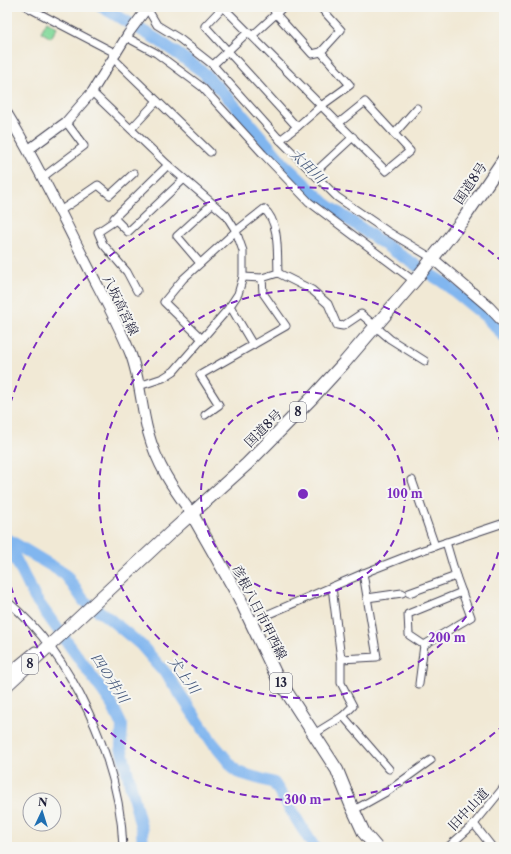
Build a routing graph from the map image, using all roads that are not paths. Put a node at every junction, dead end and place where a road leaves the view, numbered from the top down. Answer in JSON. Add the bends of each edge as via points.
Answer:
{"nodes":[{"id":1,"x":27,"y":7,"type":"edge"},
{"id":2,"x":147,"y":7,"type":"edge"},
{"id":3,"x":223,"y":7,"type":"edge"},
{"id":4,"x":272,"y":7,"type":"edge"},
{"id":5,"x":283,"y":7,"type":"edge"},
{"id":6,"x":320,"y":7,"type":"edge"},
{"id":7,"x":276,"y":14,"type":"junction"},
{"id":8,"x":250,"y":34,"type":"junction"},
{"id":9,"x":127,"y":36,"type":"junction"},
{"id":10,"x":227,"y":51,"type":"junction"},
{"id":11,"x":320,"y":52,"type":"junction"},
{"id":12,"x":115,"y":57,"type":"junction"},
{"id":13,"x":213,"y":65,"type":"junction"},
{"id":14,"x":92,"y":92,"type":"junction"},
{"id":15,"x":157,"y":101,"type":"junction"},
{"id":16,"x":321,"y":106,"type":"junction"},
{"id":17,"x":417,"y":108,"type":"dead end"},
{"id":18,"x":7,"y":114,"type":"edge"},
{"id":19,"x":66,"y":122,"type":"junction"},
{"id":20,"x":338,"y":123,"type":"junction"},
{"id":21,"x":297,"y":128,"type":"junction"},
{"id":22,"x":131,"y":129,"type":"junction"},
{"id":23,"x":394,"y":134,"type":"junction"},
{"id":24,"x":352,"y":137,"type":"junction"},
{"id":25,"x":280,"y":140,"type":"junction"},
{"id":26,"x":28,"y":150,"type":"junction"},
{"id":27,"x":210,"y":152,"type":"dead end"},
{"id":28,"x":504,"y":159,"type":"edge"},
{"id":29,"x":168,"y":166,"type":"junction"},
{"id":30,"x":134,"y":173,"type":"dead end"},
{"id":31,"x":313,"y":174,"type":"junction"},
{"id":32,"x":43,"y":177,"type":"junction"},
{"id":33,"x":184,"y":179,"type":"junction"},
{"id":34,"x":212,"y":204,"type":"junction"},
{"id":35,"x":60,"y":211,"type":"junction"},
{"id":36,"x":116,"y":220,"type":"junction"},
{"id":37,"x":236,"y":232,"type":"junction"},
{"id":38,"x":430,"y":260,"type":"junction"},
{"id":39,"x":200,"y":263,"type":"junction"},
{"id":40,"x":278,"y":273,"type":"junction"},
{"id":41,"x":243,"y":277,"type":"junction"},
{"id":42,"x":262,"y":278,"type":"junction"},
{"id":43,"x":415,"y":280,"type":"junction"},
{"id":44,"x":137,"y":291,"type":"dead end"},
{"id":45,"x":230,"y":306,"type":"junction"},
{"id":46,"x":504,"y":323,"type":"edge"},
{"id":47,"x":376,"y":327,"type":"junction"},
{"id":48,"x":202,"y":339,"type":"junction"},
{"id":49,"x":253,"y":345,"type":"junction"},
{"id":50,"x":425,"y":361,"type":"dead end"},
{"id":51,"x":139,"y":386,"type":"junction"},
{"id":52,"x":205,"y":415,"type":"dead end"},
{"id":53,"x":412,"y":480,"type":"dead end"},
{"id":54,"x":192,"y":514,"type":"junction"},
{"id":55,"x":504,"y":522,"type":"edge"},
{"id":56,"x":446,"y":542,"type":"junction"},
{"id":57,"x":435,"y":546,"type":"junction"},
{"id":58,"x":363,"y":573,"type":"junction"},
{"id":59,"x":456,"y":576,"type":"junction"},
{"id":60,"x":332,"y":587,"type":"junction"},
{"id":61,"x":462,"y":592,"type":"junction"},
{"id":62,"x":367,"y":598,"type":"junction"},
{"id":63,"x":7,"y":601,"type":"edge"},
{"id":64,"x":250,"y":622,"type":"junction"},
{"id":65,"x":424,"y":645,"type":"junction"},
{"id":66,"x":48,"y":647,"type":"junction"},
{"id":67,"x":341,"y":659,"type":"junction"},
{"id":68,"x":7,"y":673,"type":"edge"},
{"id":69,"x":419,"y":684,"type":"dead end"},
{"id":70,"x":7,"y":685,"type":"edge"},
{"id":71,"x":343,"y":716,"type":"junction"},
{"id":72,"x":314,"y":734,"type":"junction"},
{"id":73,"x":431,"y":760,"type":"dead end"},
{"id":74,"x":389,"y":769,"type":"dead end"},
{"id":75,"x":504,"y":787,"type":"edge"},
{"id":76,"x":354,"y":810,"type":"junction"},
{"id":77,"x":474,"y":824,"type":"junction"},
{"id":78,"x":122,"y":847,"type":"edge"},
{"id":79,"x":376,"y":847,"type":"edge"},
{"id":80,"x":448,"y":847,"type":"edge"},
{"id":81,"x":492,"y":847,"type":"edge"}],
"edges":[{"from":1,"to":12,"type":"street"},
{"from":2,"to":9,"type":"street"},
{"from":2,"to":13,"type":"street","via":[[157,25]]},
{"from":3,"to":8,"type":"street"},
{"from":3,"to":10,"type":"street","via":[[205,26]]},
{"from":4,"to":7,"type":"street"},
{"from":5,"to":7,"type":"street"},
{"from":6,"to":11,"type":"street","via":[[341,30]]},
{"from":7,"to":8,"type":"street"},
{"from":7,"to":11,"type":"street","via":[[312,54]]},
{"from":8,"to":10,"type":"street"},
{"from":8,"to":16,"type":"street"},
{"from":9,"to":12,"type":"street"},
{"from":9,"to":43,"type":"street","via":[[202,86],[309,202]]},
{"from":10,"to":13,"type":"street"},
{"from":10,"to":21,"type":"street"},
{"from":11,"to":16,"type":"street","via":[[350,85]]},
{"from":12,"to":14,"type":"street"},
{"from":12,"to":15,"type":"street"},
{"from":13,"to":25,"type":"street"},
{"from":14,"to":19,"type":"street"},
{"from":14,"to":22,"type":"street"},
{"from":15,"to":22,"type":"street"},
{"from":15,"to":27,"type":"street"},
{"from":16,"to":20,"type":"street"},
{"from":16,"to":21,"type":"street"},
{"from":17,"to":23,"type":"street"},
{"from":18,"to":26,"type":"main road","name":"八坂高宮線"},
{"from":19,"to":26,"type":"street"},
{"from":19,"to":32,"type":"street","via":[[84,146]]},
{"from":20,"to":23,"type":"street","via":[[365,102]]},
{"from":20,"to":24,"type":"street"},
{"from":21,"to":25,"type":"street"},
{"from":22,"to":29,"type":"street"},
{"from":23,"to":24,"type":"street","via":[[410,151],[386,171]]},
{"from":24,"to":31,"type":"street"},
{"from":25,"to":31,"type":"street"},
{"from":26,"to":32,"type":"main road","name":"八坂高宮線"},
{"from":28,"to":38,"type":"main road","name":"国道8号","number":"8","via":[[462,221]]},
{"from":29,"to":33,"type":"street"},
{"from":29,"to":36,"type":"street","via":[[114,218]]},
{"from":30,"to":35,"type":"street","via":[[110,195],[98,185]]},
{"from":31,"to":38,"type":"street","via":[[344,201]]},
{"from":32,"to":35,"type":"main road","name":"八坂高宮線"},
{"from":33,"to":34,"type":"street"},
{"from":33,"to":36,"type":"street","via":[[128,232]]},
{"from":34,"to":37,"type":"street","via":[[226,215]]},
{"from":34,"to":39,"type":"street","via":[[177,236]]},
{"from":35,"to":51,"type":"main road","name":"八坂高宮線","via":[[118,326],[131,356]]},
{"from":36,"to":44,"type":"street","via":[[98,232],[103,244],[127,272]]},
{"from":37,"to":39,"type":"street"},
{"from":37,"to":40,"type":"street","via":[[264,209],[275,226]]},
{"from":37,"to":41,"type":"street","via":[[243,251]]},
{"from":38,"to":43,"type":"main road","name":"国道8号","number":"8"},
{"from":38,"to":46,"type":"main road","via":[[489,307]]},
{"from":39,"to":48,"type":"street","via":[[164,302]]},
{"from":40,"to":42,"type":"street"},
{"from":40,"to":47,"type":"street","via":[[312,290],[328,304],[337,325],[343,326],[361,314]]},
{"from":41,"to":42,"type":"street"},
{"from":41,"to":45,"type":"street","via":[[238,294]]},
{"from":42,"to":49,"type":"street","via":[[263,293],[286,326]]},
{"from":43,"to":47,"type":"main road","name":"国道8号","number":"8"},
{"from":45,"to":48,"type":"street"},
{"from":45,"to":49,"type":"street"},
{"from":47,"to":50,"type":"street"},
{"from":47,"to":54,"type":"main road","name":"国道8号","number":"8","via":[[307,404]]},
{"from":48,"to":51,"type":"street","via":[[174,371],[163,378]]},
{"from":49,"to":52,"type":"street","via":[[200,375],[218,405]]},
{"from":51,"to":54,"type":"main road","name":"八坂高宮線","via":[[148,431],[159,463],[172,488]]},
{"from":53,"to":57,"type":"street"},
{"from":54,"to":64,"type":"main road","name":"彦根八日市甲西線","number":"13"},
{"from":54,"to":66,"type":"main road","name":"国道8号","number":"8"},
{"from":55,"to":56,"type":"street"},
{"from":56,"to":57,"type":"street"},
{"from":56,"to":59,"type":"street"},
{"from":57,"to":58,"type":"street"},
{"from":58,"to":60,"type":"street"},
{"from":58,"to":62,"type":"street"},
{"from":59,"to":61,"type":"street"},
{"from":59,"to":62,"type":"street","via":[[406,593]]},
{"from":60,"to":64,"type":"street"},
{"from":60,"to":67,"type":"street"},
{"from":61,"to":65,"type":"street","via":[[471,617]]},
{"from":61,"to":65,"type":"street","via":[[408,614],[409,635]]},
{"from":62,"to":67,"type":"street","via":[[378,657]]},
{"from":63,"to":66,"type":"street","via":[[24,615]]},
{"from":64,"to":72,"type":"main road","name":"彦根八日市甲西線","number":"13","via":[[277,677]]},
{"from":65,"to":69,"type":"street"},
{"from":66,"to":68,"type":"street","via":[[35,650]]},
{"from":66,"to":70,"type":"main road","name":"国道8号","number":"8"},
{"from":66,"to":78,"type":"street","via":[[74,684],[93,722],[114,790],[122,827]]},
{"from":67,"to":71,"type":"street","via":[[341,683],[353,706]]},
{"from":71,"to":72,"type":"street"},
{"from":71,"to":74,"type":"street"},
{"from":72,"to":76,"type":"main road","name":"彦根八日市甲西線","number":"13","via":[[337,770]]},
{"from":73,"to":76,"type":"street","via":[[388,791]]},
{"from":75,"to":77,"type":"street","name":"旧中山道"},
{"from":76,"to":79,"type":"main road","name":"彦根八日市甲西線","number":"13","via":[[364,833]]},
{"from":77,"to":80,"type":"street","name":"旧中山道"},
{"from":77,"to":81,"type":"street"}]}
